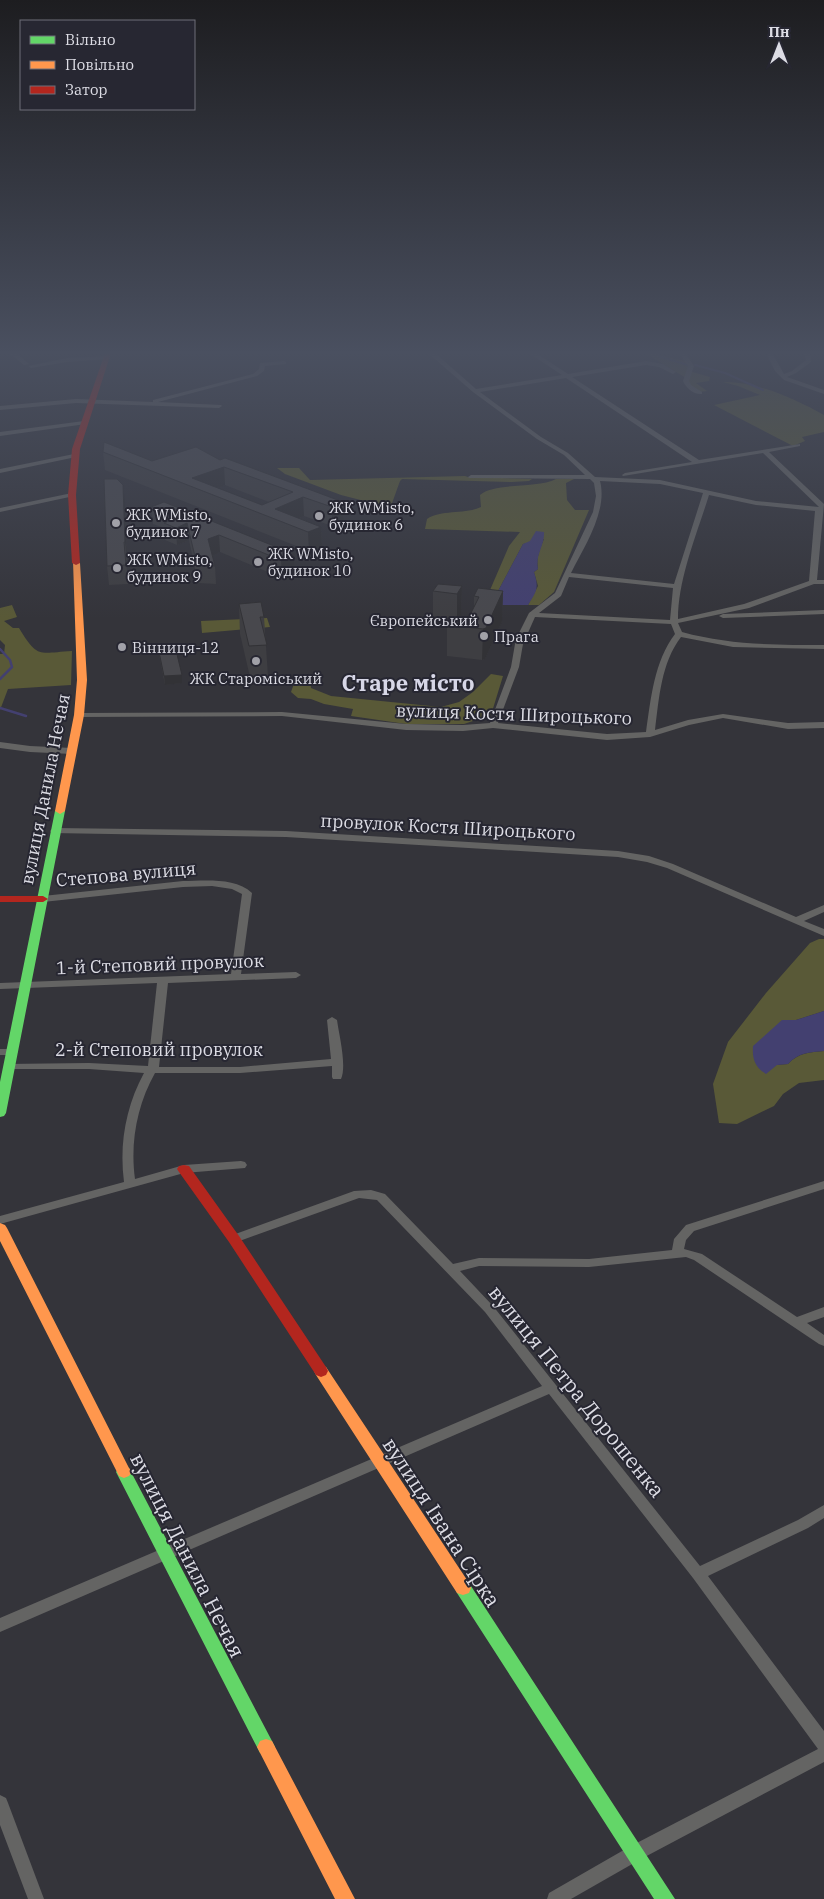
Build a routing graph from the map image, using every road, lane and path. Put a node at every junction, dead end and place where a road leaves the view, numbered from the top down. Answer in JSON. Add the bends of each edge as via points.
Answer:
{"nodes":[{"id":1,"x":78,"y":442,"type":"edge"},
{"id":2,"x":545,"y":442,"type":"edge"},
{"id":3,"x":666,"y":442,"type":"edge"},
{"id":4,"x":798,"y":445,"type":"dead end"},
{"id":5,"x":764,"y":451,"type":"junction"},
{"id":6,"x":74,"y":456,"type":"junction"},
{"id":7,"x":697,"y":462,"type":"junction"},
{"id":8,"x":0,"y":471,"type":"edge"},
{"id":9,"x":471,"y":476,"type":"dead end"},
{"id":10,"x":593,"y":478,"type":"junction"},
{"id":11,"x":604,"y":479,"type":"junction"},
{"id":12,"x":707,"y":492,"type":"junction"},
{"id":13,"x":72,"y":495,"type":"junction"},
{"id":14,"x":0,"y":510,"type":"edge"},
{"id":15,"x":822,"y":510,"type":"edge"},
{"id":16,"x":567,"y":575,"type":"junction"},
{"id":17,"x":813,"y":582,"type":"junction"},
{"id":18,"x":824,"y":582,"type":"edge"},
{"id":19,"x":677,"y":586,"type":"junction"},
{"id":20,"x":824,"y":612,"type":"edge"},
{"id":21,"x":532,"y":615,"type":"junction"},
{"id":22,"x":700,"y":616,"type":"junction"},
{"id":23,"x":674,"y":622,"type":"junction"},
{"id":24,"x":679,"y":634,"type":"junction"},
{"id":25,"x":824,"y":647,"type":"edge"},
{"id":26,"x":79,"y":715,"type":"junction"},
{"id":27,"x":493,"y":725,"type":"junction"},
{"id":28,"x":824,"y":725,"type":"edge"},
{"id":29,"x":650,"y":734,"type":"junction"},
{"id":30,"x":0,"y":745,"type":"edge"},
{"id":31,"x":72,"y":751,"type":"junction"},
{"id":32,"x":55,"y":831,"type":"junction"},
{"id":33,"x":0,"y":899,"type":"edge"},
{"id":34,"x":43,"y":899,"type":"junction"},
{"id":35,"x":824,"y":908,"type":"edge"},
{"id":36,"x":796,"y":921,"type":"junction"},
{"id":37,"x":824,"y":933,"type":"edge"},
{"id":38,"x":296,"y":975,"type":"dead end"},
{"id":39,"x":236,"y":976,"type":"junction"},
{"id":40,"x":163,"y":979,"type":"junction"},
{"id":41,"x":0,"y":986,"type":"edge"},
{"id":42,"x":26,"y":986,"type":"junction"},
{"id":43,"x":332,"y":1020,"type":"dead end"},
{"id":44,"x":0,"y":1052,"type":"edge"},
{"id":45,"x":13,"y":1052,"type":"junction"},
{"id":46,"x":337,"y":1062,"type":"junction"},
{"id":47,"x":10,"y":1066,"type":"junction"},
{"id":48,"x":151,"y":1070,"type":"junction"},
{"id":49,"x":337,"y":1077,"type":"dead end"},
{"id":50,"x":0,"y":1113,"type":"edge"},
{"id":51,"x":241,"y":1166,"type":"dead end"},
{"id":52,"x":184,"y":1169,"type":"junction"},
{"id":53,"x":130,"y":1185,"type":"junction"},
{"id":54,"x":824,"y":1185,"type":"edge"},
{"id":55,"x":0,"y":1220,"type":"edge"},
{"id":56,"x":1,"y":1232,"type":"edge"},
{"id":57,"x":234,"y":1240,"type":"junction"},
{"id":58,"x":677,"y":1253,"type":"junction"},
{"id":59,"x":450,"y":1269,"type":"junction"},
{"id":60,"x":824,"y":1312,"type":"edge"},
{"id":61,"x":797,"y":1322,"type":"junction"},
{"id":62,"x":824,"y":1341,"type":"edge"},
{"id":63,"x":550,"y":1388,"type":"junction"},
{"id":64,"x":380,"y":1460,"type":"junction"},
{"id":65,"x":824,"y":1511,"type":"edge"},
{"id":66,"x":167,"y":1554,"type":"junction"},
{"id":67,"x":698,"y":1574,"type":"junction"},
{"id":68,"x":0,"y":1625,"type":"edge"},
{"id":69,"x":824,"y":1744,"type":"edge"},
{"id":70,"x":824,"y":1754,"type":"edge"},
{"id":71,"x":0,"y":1803,"type":"edge"},
{"id":72,"x":635,"y":1853,"type":"junction"},
{"id":73,"x":36,"y":1899,"type":"edge"},
{"id":74,"x":345,"y":1899,"type":"edge"},
{"id":75,"x":555,"y":1899,"type":"edge"},
{"id":76,"x":665,"y":1899,"type":"edge"}],
"edges":[{"from":1,"to":6,"type":"main road","name":"вулиця Данила Нечая"},
{"from":2,"to":10,"type":"street","via":[[566,454]]},
{"from":3,"to":7,"type":"street"},
{"from":4,"to":5,"type":"street"},
{"from":5,"to":7,"type":"street"},
{"from":5,"to":15,"type":"street","via":[[821,504]]},
{"from":6,"to":8,"type":"street"},
{"from":6,"to":13,"type":"main road","name":"вулиця Данила Нечая"},
{"from":7,"to":11,"type":"street"},
{"from":9,"to":10,"type":"street"},
{"from":10,"to":11,"type":"street"},
{"from":10,"to":16,"type":"street","via":[[599,496],[596,512]]},
{"from":11,"to":12,"type":"street","via":[[660,482]]},
{"from":12,"to":15,"type":"street","via":[[756,503]]},
{"from":12,"to":19,"type":"street"},
{"from":13,"to":14,"type":"street"},
{"from":13,"to":26,"type":"main road","name":"вулиця Данила Нечая","via":[[82,680]]},
{"from":15,"to":17,"type":"street"},
{"from":16,"to":19,"type":"street"},
{"from":16,"to":21,"type":"street","via":[[558,594]]},
{"from":17,"to":18,"type":"street"},
{"from":17,"to":22,"type":"street","via":[[746,606]]},
{"from":19,"to":23,"type":"street"},
{"from":20,"to":22,"type":"street"},
{"from":21,"to":23,"type":"street"},
{"from":21,"to":27,"type":"street","via":[[519,644],[515,667]]},
{"from":22,"to":23,"type":"street"},
{"from":23,"to":24,"type":"street"},
{"from":24,"to":25,"type":"street","via":[[742,646]]},
{"from":24,"to":29,"type":"street","via":[[672,641],[664,660]]},
{"from":26,"to":27,"type":"street","name":"вулиця Костя Широцького","via":[[269,714],[406,727]]},
{"from":26,"to":31,"type":"main road","name":"вулиця Данила Нечая"},
{"from":27,"to":29,"type":"street","name":"вулиця Костя Широцького","via":[[607,737]]},
{"from":28,"to":29,"type":"street","name":"вулиця Костя Широцького","via":[[788,726],[723,716],[688,722]]},
{"from":30,"to":31,"type":"street"},
{"from":31,"to":32,"type":"main road","name":"вулиця Данила Нечая"},
{"from":32,"to":34,"type":"main road","name":"вулиця Данила Нечая"},
{"from":32,"to":36,"type":"street","name":"провулок Костя Широцького","via":[[290,834],[618,854],[670,866]]},
{"from":33,"to":34,"type":"main road"},
{"from":34,"to":39,"type":"street","name":"Степова вулиця","via":[[169,885],[212,884],[239,888],[247,893],[247,900]]},
{"from":34,"to":42,"type":"main road","name":"вулиця Данила Нечая"},
{"from":35,"to":36,"type":"street"},
{"from":36,"to":37,"type":"street","name":"провулок Костя Широцького"},
{"from":38,"to":39,"type":"street","name":"1-й Степовий провулок"},
{"from":39,"to":40,"type":"street","name":"1-й Степовий провулок"},
{"from":40,"to":42,"type":"street","name":"1-й Степовий провулок"},
{"from":40,"to":48,"type":"street","via":[[155,1064]]},
{"from":41,"to":42,"type":"street","name":"1-й Степовий провулок"},
{"from":42,"to":45,"type":"main road","name":"вулиця Данила Нечая"},
{"from":43,"to":46,"type":"street"},
{"from":44,"to":45,"type":"street"},
{"from":45,"to":47,"type":"main road","name":"вулиця Данила Нечая"},
{"from":46,"to":48,"type":"street","name":"2-й Степовий провулок","via":[[240,1070]]},
{"from":46,"to":49,"type":"street"},
{"from":47,"to":48,"type":"street","name":"2-й Степовий провулок"},
{"from":47,"to":50,"type":"main road","name":"вулиця Данила Нечая"},
{"from":48,"to":53,"type":"street","via":[[128,1137]]},
{"from":51,"to":52,"type":"street"},
{"from":52,"to":53,"type":"street"},
{"from":52,"to":57,"type":"main road","name":"вулиця Івана Сірка"},
{"from":53,"to":55,"type":"street"},
{"from":54,"to":58,"type":"street","via":[[690,1228],[680,1239]]},
{"from":56,"to":66,"type":"main road","name":"вулиця Данила Нечая"},
{"from":57,"to":59,"type":"street","name":"вулиця Петра Дорошенка","via":[[358,1194],[371,1194],[381,1197]]},
{"from":57,"to":64,"type":"main road","name":"вулиця Івана Сірка"},
{"from":58,"to":59,"type":"street","via":[[589,1263],[479,1262]]},
{"from":58,"to":61,"type":"street","via":[[698,1257]]},
{"from":59,"to":63,"type":"street","name":"вулиця Петра Дорошенка","via":[[489,1309]]},
{"from":60,"to":61,"type":"street"},
{"from":61,"to":62,"type":"street"},
{"from":63,"to":64,"type":"street"},
{"from":63,"to":67,"type":"street","name":"вулиця Петра Дорошенка"},
{"from":64,"to":66,"type":"street"},
{"from":64,"to":72,"type":"main road","name":"вулиця Івана Сірка"},
{"from":65,"to":67,"type":"street"},
{"from":66,"to":68,"type":"street"},
{"from":66,"to":74,"type":"main road","name":"вулиця Данила Нечая"},
{"from":67,"to":69,"type":"street","name":"вулиця Петра Дорошенка"},
{"from":70,"to":72,"type":"street"},
{"from":71,"to":73,"type":"street"},
{"from":72,"to":75,"type":"street"},
{"from":72,"to":76,"type":"main road","name":"вулиця Івана Сірка"}]}
